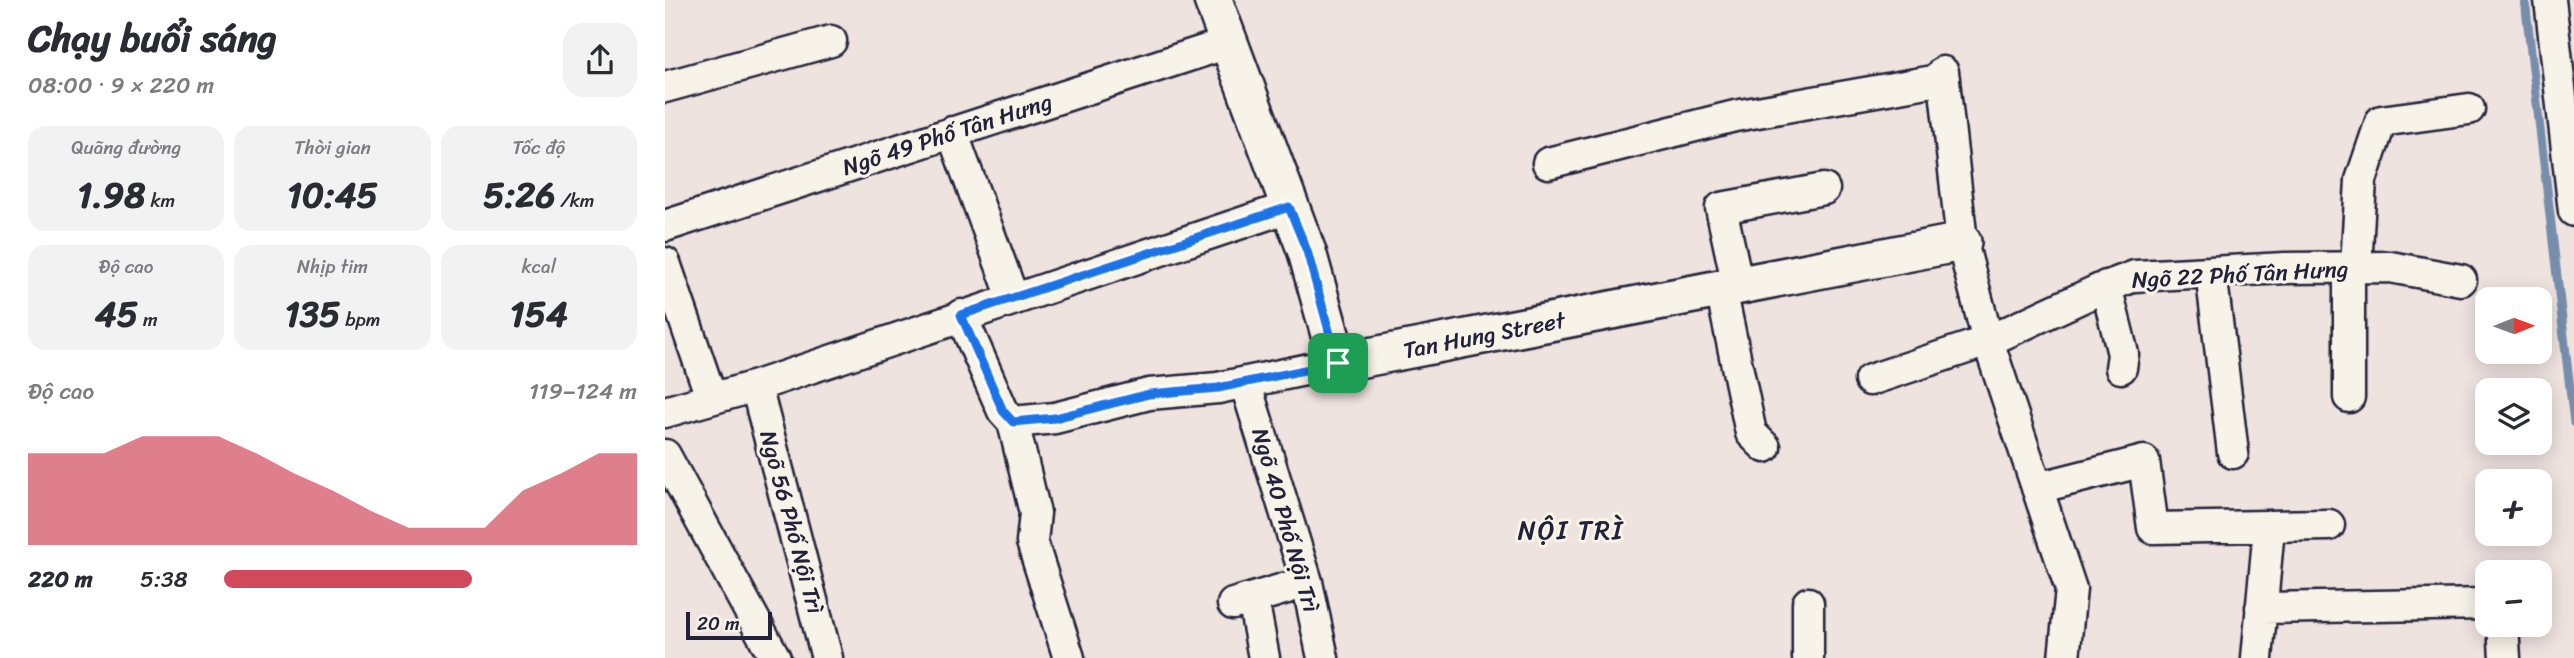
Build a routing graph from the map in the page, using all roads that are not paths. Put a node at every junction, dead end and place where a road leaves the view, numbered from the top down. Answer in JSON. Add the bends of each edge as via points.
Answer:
{"nodes":[{"id":1,"x":1213,"y":0,"type":"edge"},
{"id":2,"x":2550,"y":0,"type":"edge"},
{"id":3,"x":831,"y":41,"type":"dead end"},
{"id":4,"x":1228,"y":43,"type":"junction"},
{"id":5,"x":665,"y":87,"type":"edge"},
{"id":6,"x":2469,"y":109,"type":"dead end"},
{"id":7,"x":952,"y":132,"type":"junction"},
{"id":8,"x":1548,"y":163,"type":"dead end"},
{"id":9,"x":1824,"y":189,"type":"dead end"},
{"id":10,"x":1289,"y":207,"type":"junction"},
{"id":11,"x":2574,"y":211,"type":"edge"},
{"id":12,"x":665,"y":226,"type":"edge"},
{"id":13,"x":1962,"y":242,"type":"junction"},
{"id":14,"x":665,"y":263,"type":"edge"},
{"id":15,"x":2352,"y":268,"type":"junction"},
{"id":16,"x":2211,"y":272,"type":"junction"},
{"id":17,"x":2461,"y":280,"type":"dead end"},
{"id":18,"x":2106,"y":286,"type":"junction"},
{"id":19,"x":1729,"y":287,"type":"junction"},
{"id":20,"x":1013,"y":298,"type":"junction"},
{"id":21,"x":961,"y":315,"type":"junction"},
{"id":22,"x":1988,"y":341,"type":"junction"},
{"id":23,"x":1338,"y":363,"type":"junction"},
{"id":24,"x":2121,"y":368,"type":"dead end"},
{"id":25,"x":1870,"y":380,"type":"dead end"},
{"id":26,"x":1245,"y":382,"type":"junction"},
{"id":27,"x":756,"y":386,"type":"junction"},
{"id":28,"x":711,"y":397,"type":"junction"},
{"id":29,"x":2349,"y":397,"type":"dead end"},
{"id":30,"x":665,"y":412,"type":"edge"},
{"id":31,"x":1013,"y":422,"type":"junction"},
{"id":32,"x":1765,"y":447,"type":"dead end"},
{"id":33,"x":2234,"y":453,"type":"dead end"},
{"id":34,"x":665,"y":455,"type":"edge"},
{"id":35,"x":2037,"y":488,"type":"junction"},
{"id":36,"x":2329,"y":525,"type":"dead end"},
{"id":37,"x":2269,"y":527,"type":"junction"},
{"id":38,"x":1307,"y":582,"type":"junction"},
{"id":39,"x":1808,"y":603,"type":"dead end"},
{"id":40,"x":2475,"y":604,"type":"edge"},
{"id":41,"x":2261,"y":608,"type":"junction"},
{"id":42,"x":2504,"y":637,"type":"edge"},
{"id":43,"x":2068,"y":657,"type":"edge"},
{"id":44,"x":775,"y":658,"type":"edge"},
{"id":45,"x":827,"y":658,"type":"edge"},
{"id":46,"x":1069,"y":658,"type":"edge"},
{"id":47,"x":1264,"y":658,"type":"edge"},
{"id":48,"x":1323,"y":658,"type":"edge"},
{"id":49,"x":1808,"y":658,"type":"edge"},
{"id":50,"x":2257,"y":658,"type":"edge"},
{"id":51,"x":2505,"y":658,"type":"edge"}],
"edges":[{"from":1,"to":4,"type":"street"},
{"from":2,"to":11,"type":"street"},
{"from":3,"to":5,"type":"street"},
{"from":4,"to":7,"type":"street","name":"Ngõ 49 Phố Tân Hưng"},
{"from":4,"to":10,"type":"street"},
{"from":6,"to":15,"type":"street","via":[[2381,121],[2361,180]]},
{"from":7,"to":12,"type":"street","name":"Ngõ 49 Phố Tân Hưng"},
{"from":7,"to":20,"type":"street"},
{"from":8,"to":13,"type":"street","via":[[1735,116],[1944,76]]},
{"from":9,"to":19,"type":"street","via":[[1721,208]]},
{"from":10,"to":20,"type":"street"},
{"from":10,"to":23,"type":"street","via":[[1307,251]]},
{"from":13,"to":19,"type":"street","name":"Tan Hung Street"},
{"from":13,"to":22,"type":"street"},
{"from":14,"to":28,"type":"street"},
{"from":15,"to":16,"type":"street","name":"Ngõ 22 Phố Tân Hưng"},
{"from":15,"to":17,"type":"street","name":"Ngõ 22 Phố Tân Hưng","via":[[2390,267]]},
{"from":15,"to":29,"type":"street"},
{"from":16,"to":18,"type":"street","name":"Ngõ 22 Phố Tân Hưng","via":[[2135,276]]},
{"from":16,"to":33,"type":"street"},
{"from":18,"to":22,"type":"street","name":"Ngõ 22 Phố Tân Hưng"},
{"from":18,"to":24,"type":"street","via":[[2123,354]]},
{"from":19,"to":23,"type":"street","name":"Tan Hung Street"},
{"from":19,"to":32,"type":"street","via":[[1751,433]]},
{"from":20,"to":21,"type":"street"},
{"from":21,"to":27,"type":"street"},
{"from":21,"to":31,"type":"street","via":[[1003,411]]},
{"from":22,"to":25,"type":"street","name":"Ngõ 22 Phố Tân Hưng"},
{"from":22,"to":35,"type":"street"},
{"from":23,"to":26,"type":"street"},
{"from":26,"to":31,"type":"street","via":[[1149,394],[1055,418]]},
{"from":26,"to":38,"type":"street","name":"Ngõ 40 Phố Nội Trì"},
{"from":27,"to":28,"type":"street"},
{"from":27,"to":45,"type":"street","name":"Ngõ 56 Phố Nội Trì"},
{"from":28,"to":30,"type":"street"},
{"from":31,"to":46,"type":"street","via":[[1035,513],[1032,542]]},
{"from":34,"to":44,"type":"street"},
{"from":35,"to":37,"type":"street","via":[[2144,461],[2153,528]]},
{"from":35,"to":43,"type":"street","via":[[2071,589]]},
{"from":36,"to":37,"type":"street"},
{"from":37,"to":41,"type":"street"},
{"from":38,"to":47,"type":"street","via":[[1244,609]]},
{"from":38,"to":48,"type":"street","name":"Ngõ 40 Phố Nội Trì"},
{"from":39,"to":49,"type":"street"},
{"from":40,"to":41,"type":"street"},
{"from":41,"to":50,"type":"street"},
{"from":42,"to":51,"type":"street"}]}
